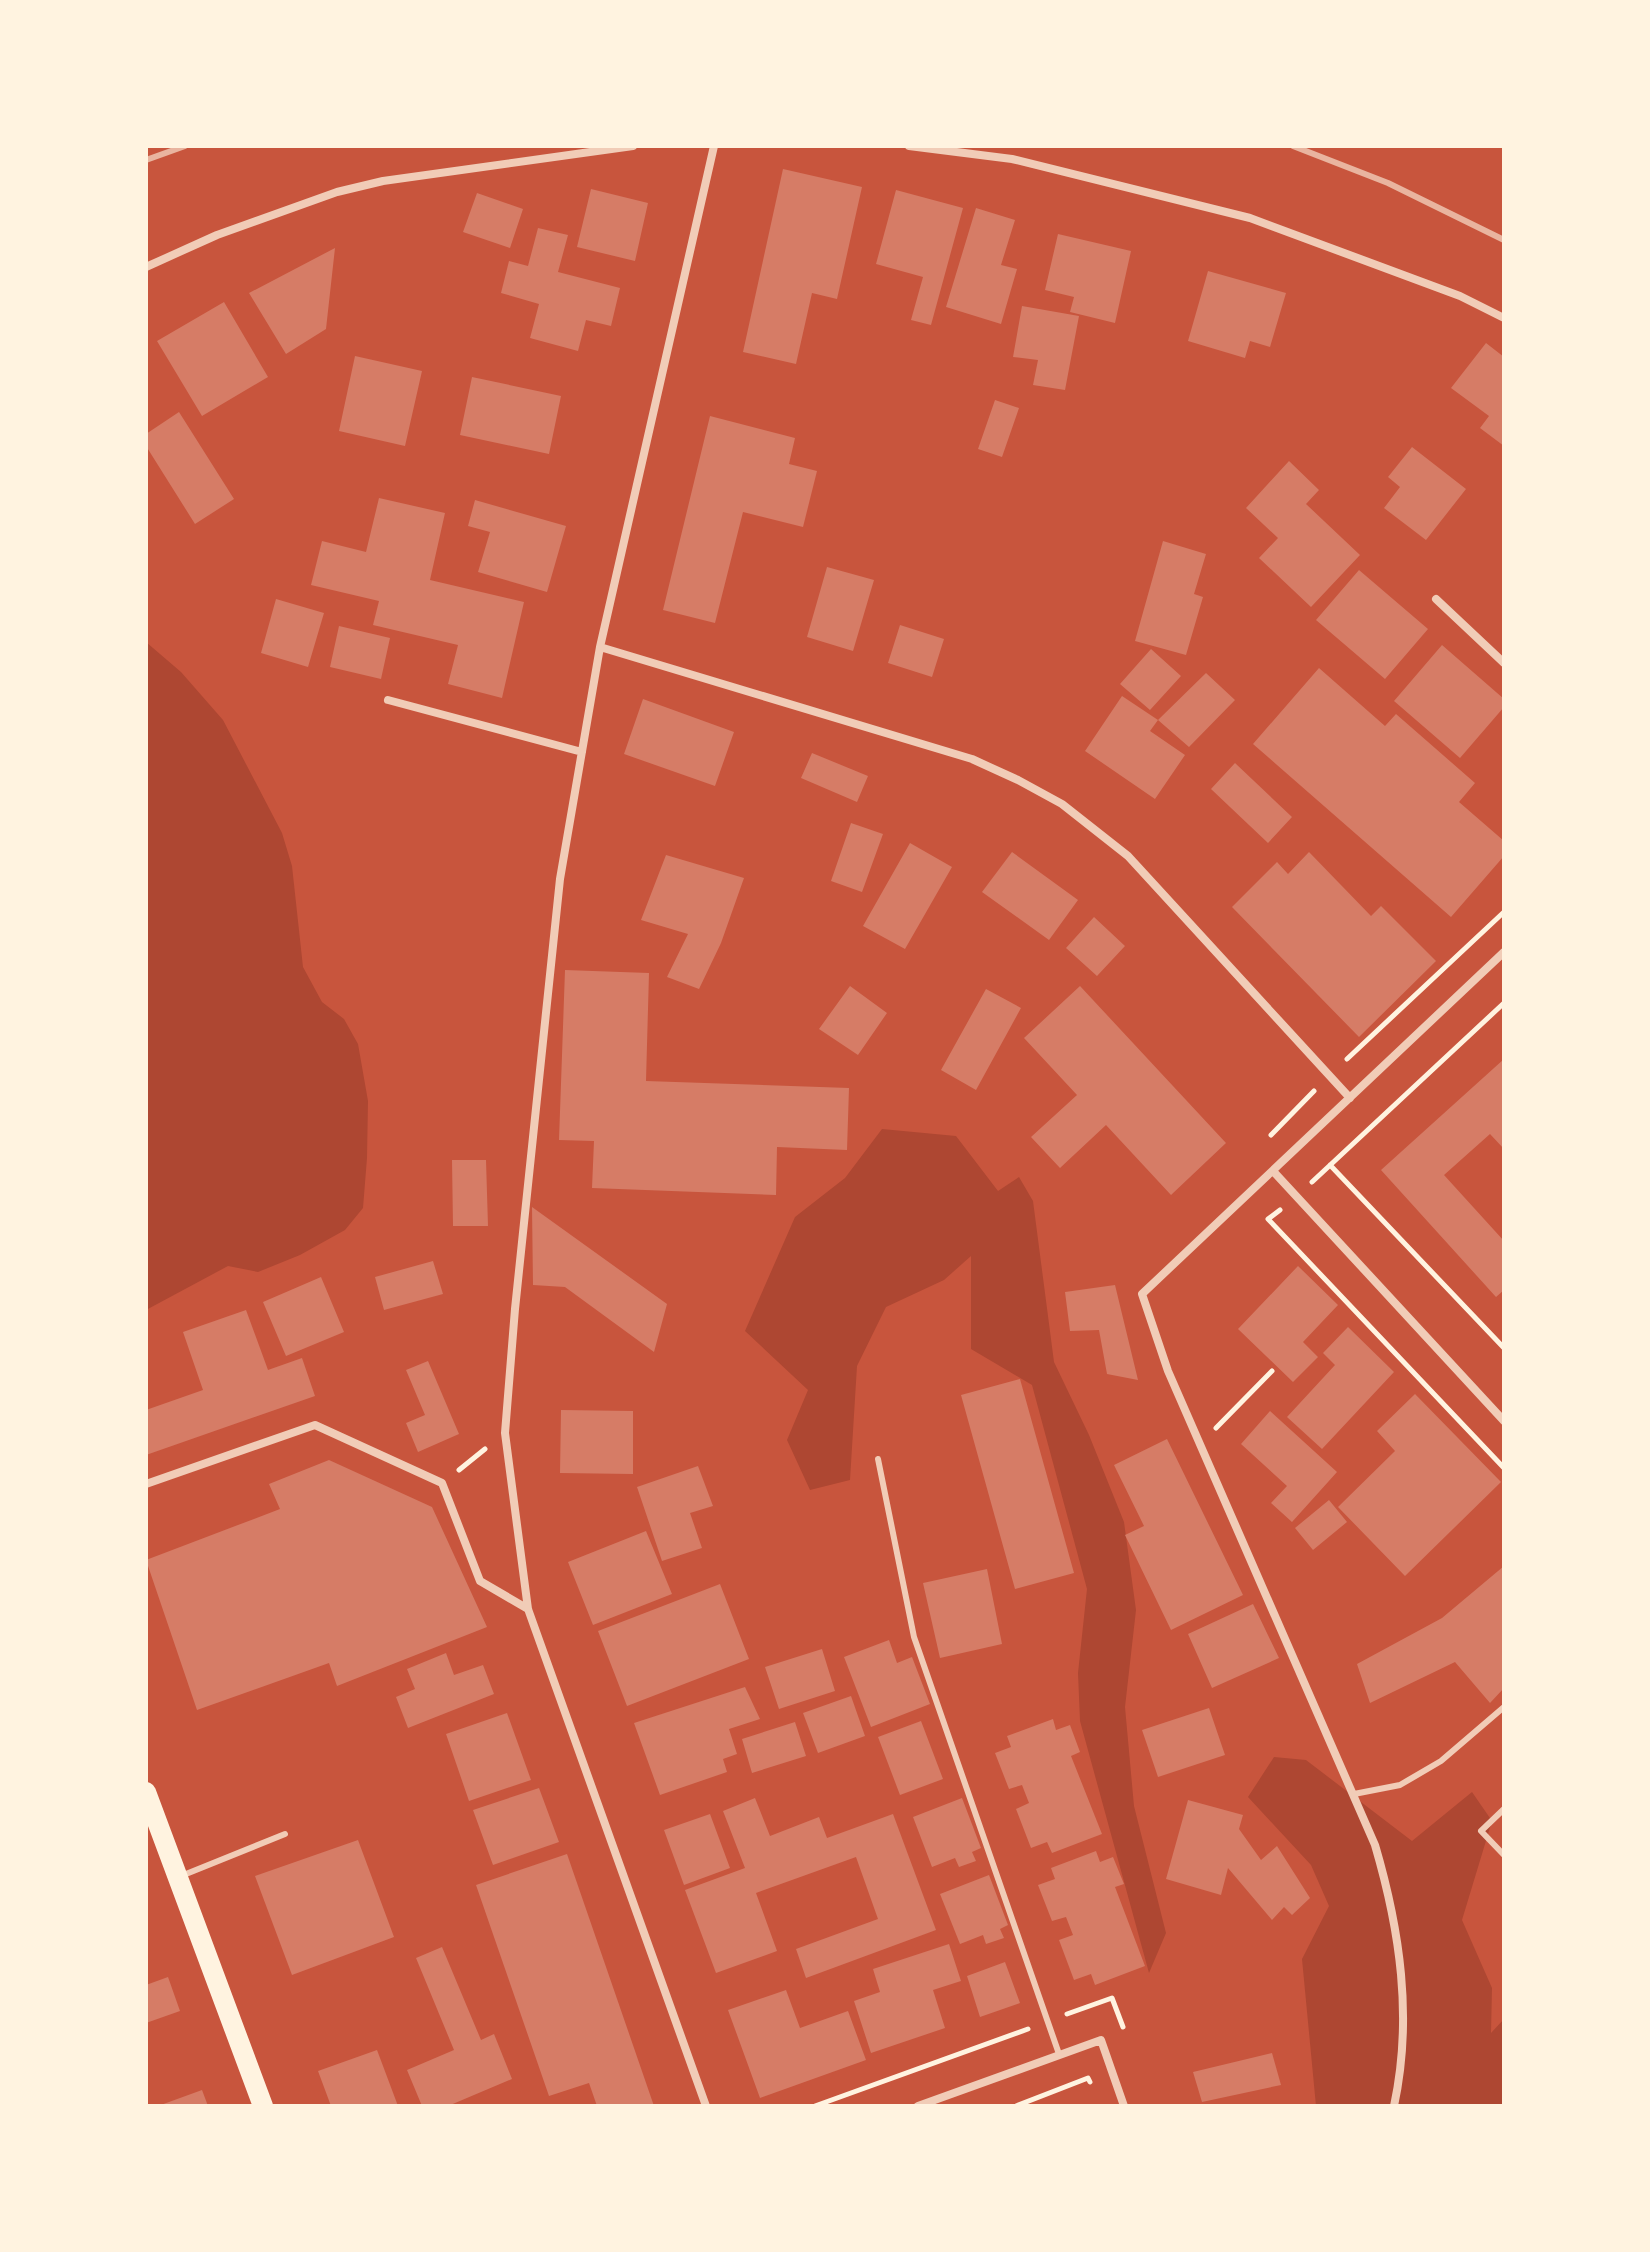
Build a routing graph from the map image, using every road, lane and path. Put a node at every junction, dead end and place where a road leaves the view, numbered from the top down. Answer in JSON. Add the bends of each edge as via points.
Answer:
{"nodes":[{"id":1,"x":633,"y":146,"type":"edge"},
{"id":2,"x":714,"y":146,"type":"edge"},
{"id":3,"x":909,"y":146,"type":"edge"},
{"id":4,"x":146,"y":267,"type":"edge"},
{"id":5,"x":1504,"y":318,"type":"edge"},
{"id":6,"x":1436,"y":599,"type":"dead end"},
{"id":7,"x":600,"y":647,"type":"junction"},
{"id":8,"x":1504,"y":663,"type":"edge"},
{"id":9,"x":388,"y":700,"type":"dead end"},
{"id":10,"x":582,"y":752,"type":"junction"},
{"id":11,"x":1504,"y":912,"type":"edge"},
{"id":12,"x":1504,"y":952,"type":"edge"},
{"id":13,"x":1504,"y":1003,"type":"edge"},
{"id":14,"x":1330,"y":1075,"type":"junction"},
{"id":15,"x":1350,"y":1098,"type":"junction"},
{"id":16,"x":1330,"y":1165,"type":"junction"},
{"id":17,"x":1273,"y":1171,"type":"junction"},
{"id":18,"x":1297,"y":1196,"type":"junction"},
{"id":19,"x":1504,"y":1348,"type":"edge"},
{"id":20,"x":1272,"y":1371,"type":"dead end"},
{"id":21,"x":1504,"y":1421,"type":"edge"},
{"id":22,"x":505,"y":1433,"type":"junction"},
{"id":23,"x":1201,"y":1444,"type":"junction"},
{"id":24,"x":878,"y":1459,"type":"dead end"},
{"id":25,"x":1504,"y":1468,"type":"edge"},
{"id":26,"x":442,"y":1483,"type":"junction"},
{"id":27,"x":146,"y":1484,"type":"edge"},
{"id":28,"x":528,"y":1609,"type":"junction"},
{"id":29,"x":1504,"y":1707,"type":"edge"},
{"id":30,"x":146,"y":1792,"type":"edge"},
{"id":31,"x":1354,"y":1794,"type":"junction"},
{"id":32,"x":1504,"y":1809,"type":"edge"},
{"id":33,"x":285,"y":1834,"type":"dead end"},
{"id":34,"x":1504,"y":1855,"type":"edge"},
{"id":35,"x":178,"y":1878,"type":"junction"},
{"id":36,"x":1048,"y":2021,"type":"junction"},
{"id":37,"x":1059,"y":2054,"type":"junction"},
{"id":38,"x":1088,"y":2078,"type":"dead end"},
{"id":39,"x":263,"y":2106,"type":"edge"},
{"id":40,"x":706,"y":2106,"type":"edge"},
{"id":41,"x":815,"y":2106,"type":"edge"},
{"id":42,"x":918,"y":2106,"type":"edge"},
{"id":43,"x":1016,"y":2106,"type":"edge"},
{"id":44,"x":1124,"y":2106,"type":"edge"},
{"id":45,"x":1394,"y":2106,"type":"edge"}],
"edges":[{"from":1,"to":4,"type":"street","via":[[360,186],[217,235]]},
{"from":2,"to":7,"type":"street"},
{"from":3,"to":5,"type":"street","via":[[1012,159],[1250,218],[1460,296]]},
{"from":6,"to":8,"type":"street"},
{"from":7,"to":10,"type":"street"},
{"from":7,"to":14,"type":"street","via":[[972,759],[1062,804],[1128,856]]},
{"from":9,"to":10,"type":"street"},
{"from":10,"to":22,"type":"street","via":[[560,879]]},
{"from":11,"to":14,"type":"path"},
{"from":12,"to":15,"type":"street"},
{"from":13,"to":16,"type":"path"},
{"from":14,"to":15,"type":"street"},
{"from":14,"to":17,"type":"path","via":[[1254,1152]]},
{"from":15,"to":17,"type":"street"},
{"from":16,"to":18,"type":"path"},
{"from":16,"to":19,"type":"path"},
{"from":17,"to":18,"type":"street"},
{"from":17,"to":23,"type":"street","via":[[1142,1294]]},
{"from":18,"to":21,"type":"street"},
{"from":18,"to":25,"type":"path","via":[[1268,1219]]},
{"from":20,"to":23,"type":"path"},
{"from":22,"to":26,"type":"path"},
{"from":22,"to":28,"type":"street"},
{"from":23,"to":31,"type":"street"},
{"from":24,"to":36,"type":"lane","via":[[914,1637]]},
{"from":26,"to":27,"type":"street","via":[[315,1425]]},
{"from":26,"to":28,"type":"street","via":[[480,1581]]},
{"from":28,"to":40,"type":"street"},
{"from":29,"to":31,"type":"lane","via":[[1441,1761],[1400,1785]]},
{"from":30,"to":35,"type":"main road"},
{"from":31,"to":45,"type":"street","via":[[1387,1884],[1400,1952],[1403,2013]]},
{"from":32,"to":34,"type":"lane","via":[[1481,1831]]},
{"from":33,"to":35,"type":"lane"},
{"from":35,"to":39,"type":"main road"},
{"from":36,"to":37,"type":"lane"},
{"from":36,"to":41,"type":"path"},
{"from":37,"to":42,"type":"street"},
{"from":37,"to":44,"type":"street","via":[[1101,2040]]},
{"from":38,"to":43,"type":"path"}]}
